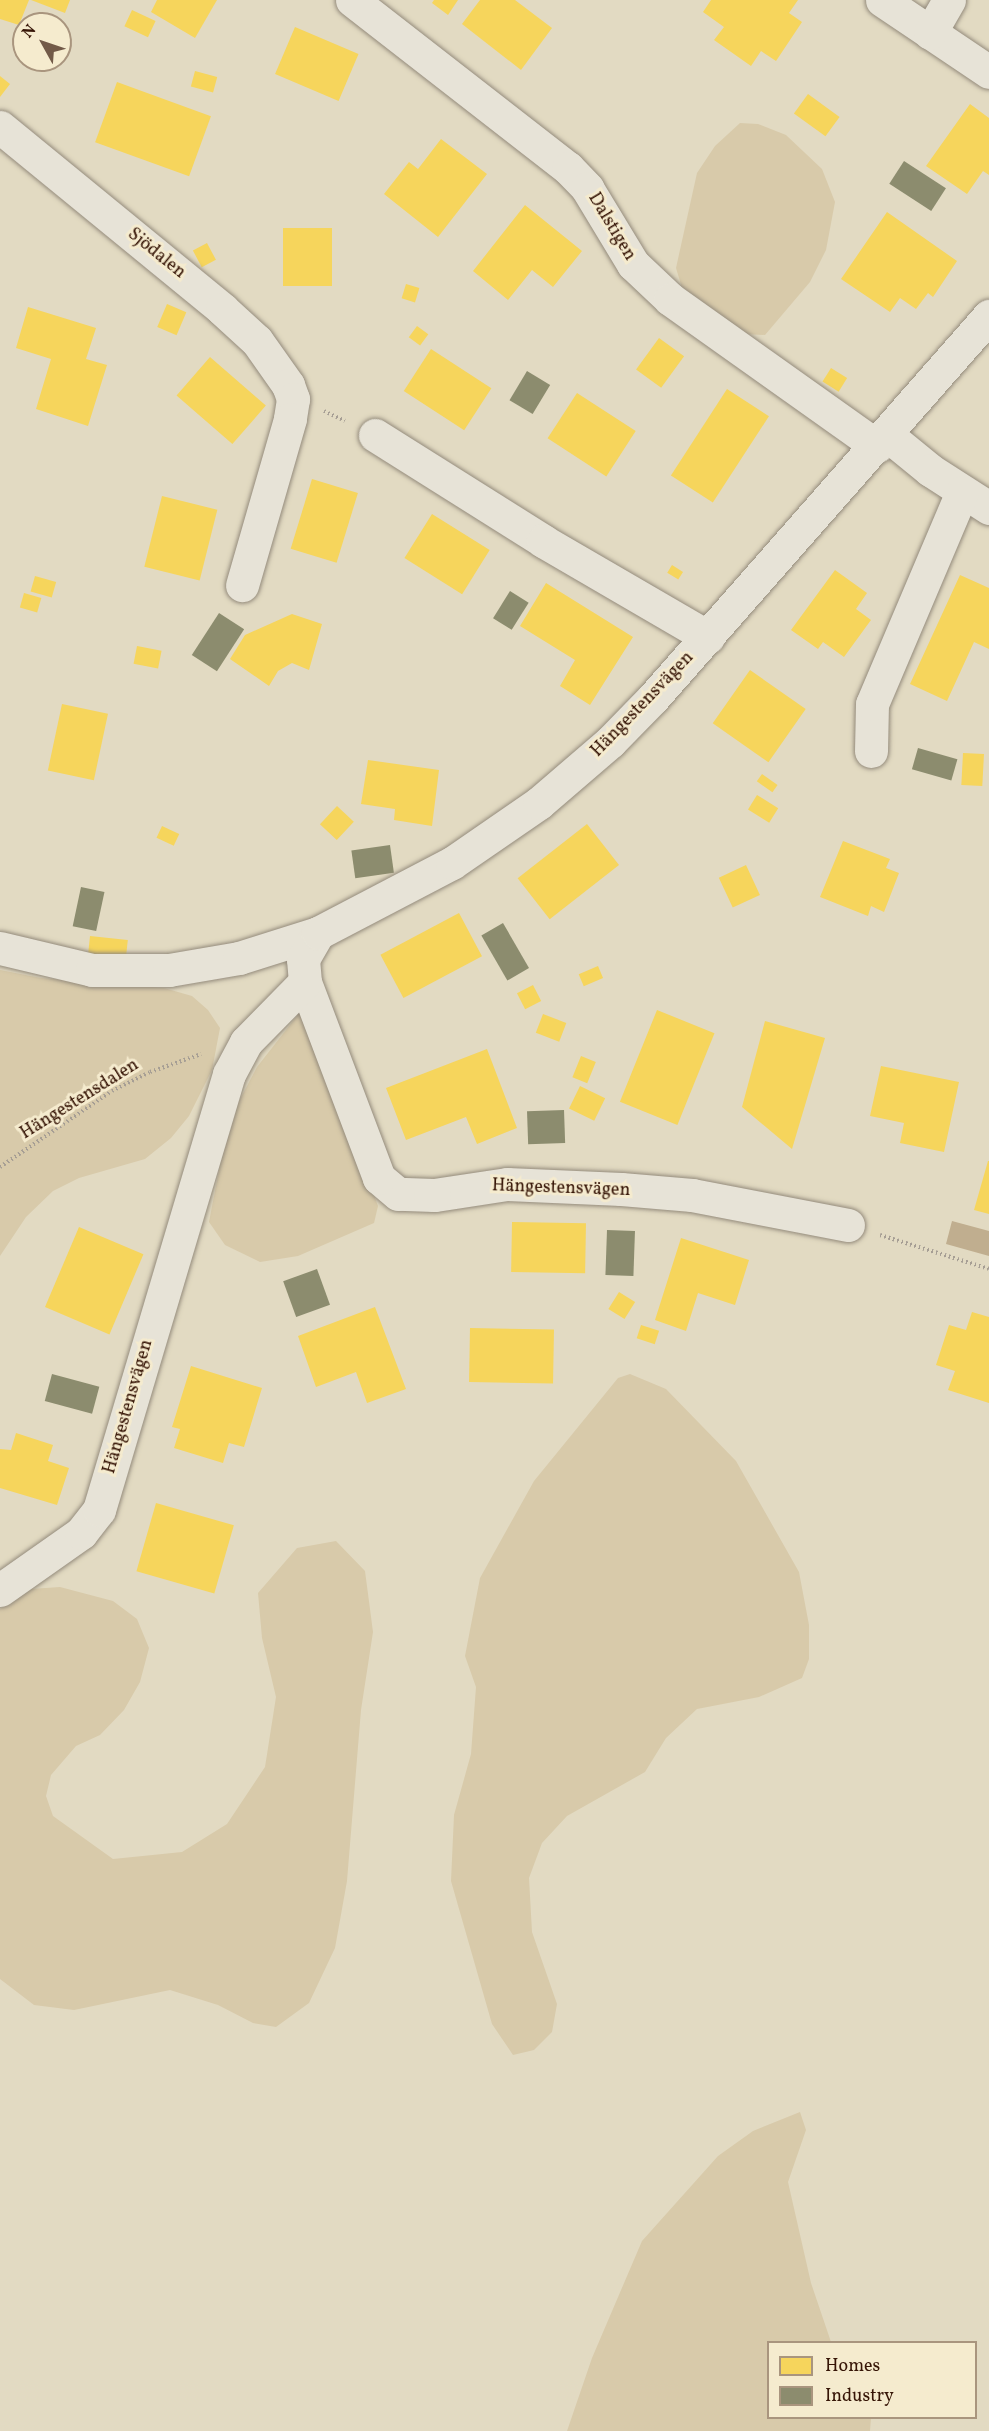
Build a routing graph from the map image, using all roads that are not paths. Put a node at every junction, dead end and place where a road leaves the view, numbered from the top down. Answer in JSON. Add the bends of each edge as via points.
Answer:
{"nodes":[{"id":1,"x":352,"y":0,"type":"edge"},
{"id":2,"x":882,"y":0,"type":"edge"},
{"id":3,"x":949,"y":0,"type":"edge"},
{"id":4,"x":930,"y":33,"type":"junction"},
{"id":5,"x":989,"y":72,"type":"edge"},
{"id":6,"x":0,"y":127,"type":"edge"},
{"id":7,"x":989,"y":316,"type":"edge"},
{"id":8,"x":375,"y":435,"type":"road end"},
{"id":9,"x":881,"y":440,"type":"junction"},
{"id":10,"x":975,"y":500,"type":"edge"},
{"id":11,"x":242,"y":585,"type":"dead end"},
{"id":12,"x":708,"y":637,"type":"junction"},
{"id":13,"x":871,"y":751,"type":"dead end"},
{"id":14,"x":318,"y":933,"type":"junction"},
{"id":15,"x":0,"y":948,"type":"edge"},
{"id":16,"x":305,"y":982,"type":"junction"},
{"id":17,"x":848,"y":1225,"type":"road end"},
{"id":18,"x":0,"y":1590,"type":"edge"}],
"edges":[{"from":1,"to":9,"type":"street","name":"Dalstigen","via":[[568,168],[587,188],[633,264],[670,299]]},
{"from":2,"to":4,"type":"street"},
{"from":3,"to":4,"type":"street"},
{"from":4,"to":5,"type":"street"},
{"from":6,"to":11,"type":"street","name":"Sjödalen","via":[[249,333],[271,358],[293,399]]},
{"from":7,"to":9,"type":"street","name":"Hängestensvägen"},
{"from":8,"to":12,"type":"street","name":"Hängestensvägen","via":[[543,541]]},
{"from":9,"to":10,"type":"street","name":"Dalstigen"},
{"from":9,"to":12,"type":"street","name":"Hängestensvägen"},
{"from":10,"to":13,"type":"street","via":[[872,705]]},
{"from":12,"to":14,"type":"street","name":"Hängestensvägen","via":[[610,741],[539,803],[444,868]]},
{"from":14,"to":15,"type":"street","via":[[239,958],[169,970],[92,970]]},
{"from":14,"to":16,"type":"street","name":"Hängestensvägen","via":[[303,959]]},
{"from":16,"to":17,"type":"street","name":"Hängestensvägen","via":[[379,1178],[398,1194],[434,1195],[507,1184],[621,1190],[692,1195]]},
{"from":16,"to":18,"type":"street","name":"Hängestensvägen","via":[[246,1042],[229,1074],[99,1510],[81,1533]]}]}
